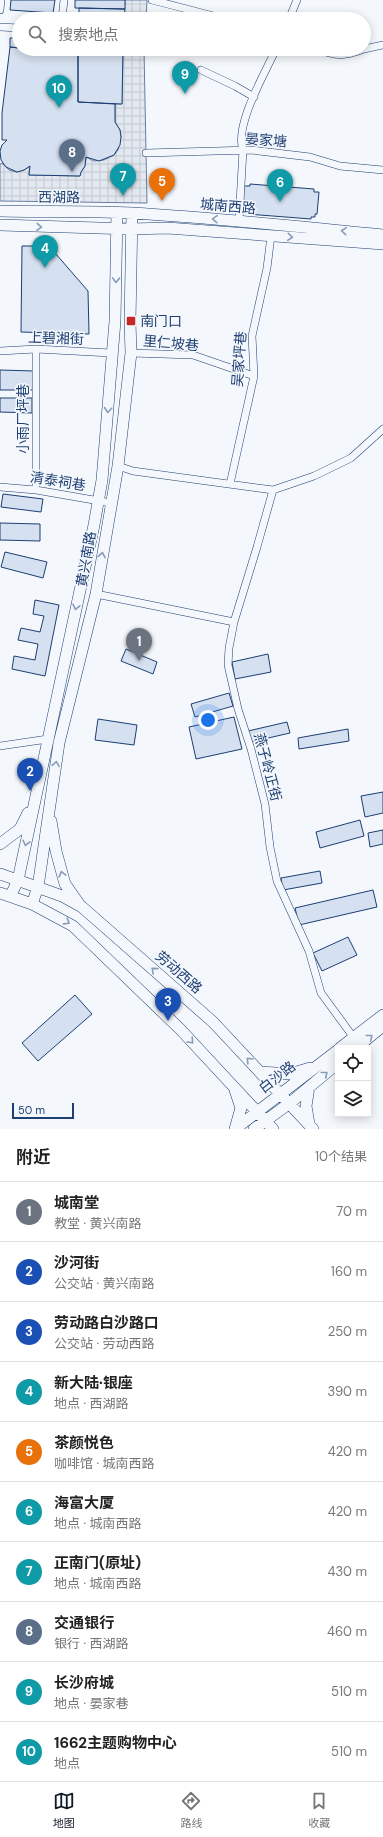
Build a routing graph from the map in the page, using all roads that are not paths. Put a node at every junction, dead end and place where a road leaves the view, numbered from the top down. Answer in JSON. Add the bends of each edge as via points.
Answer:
{"nodes":[{"id":1,"x":1,"y":0,"type":"edge"},
{"id":2,"x":64,"y":0,"type":"edge"},
{"id":3,"x":152,"y":0,"type":"edge"},
{"id":4,"x":297,"y":0,"type":"edge"},
{"id":5,"x":0,"y":9,"type":"edge"},
{"id":6,"x":63,"y":12,"type":"edge"},
{"id":7,"x":198,"y":12,"type":"edge"},
{"id":8,"x":292,"y":12,"type":"edge"},
{"id":9,"x":0,"y":23,"type":"edge"},
{"id":10,"x":12,"y":26,"type":"edge"},
{"id":11,"x":383,"y":45,"type":"edge"},
{"id":12,"x":371,"y":48,"type":"edge"},
{"id":13,"x":273,"y":56,"type":"edge"},
{"id":14,"x":201,"y":70,"type":"dead end"},
{"id":15,"x":254,"y":97,"type":"junction"},
{"id":16,"x":243,"y":150,"type":"junction"},
{"id":17,"x":146,"y":153,"type":"dead end"},
{"id":18,"x":383,"y":170,"type":"edge"},
{"id":19,"x":0,"y":211,"type":"edge"},
{"id":20,"x":117,"y":213,"type":"junction"},
{"id":21,"x":132,"y":213,"type":"junction"},
{"id":22,"x":239,"y":220,"type":"junction"},
{"id":23,"x":0,"y":225,"type":"edge"},
{"id":24,"x":83,"y":228,"type":"junction"},
{"id":25,"x":167,"y":228,"type":"junction"},
{"id":26,"x":117,"y":229,"type":"junction"},
{"id":27,"x":132,"y":229,"type":"junction"},
{"id":28,"x":383,"y":235,"type":"edge"},
{"id":29,"x":271,"y":236,"type":"junction"},
{"id":30,"x":383,"y":244,"type":"edge"},
{"id":31,"x":116,"y":256,"type":"junction"},
{"id":32,"x":131,"y":257,"type":"junction"},
{"id":33,"x":36,"y":349,"type":"junction"},
{"id":34,"x":0,"y":351,"type":"edge"},
{"id":35,"x":111,"y":353,"type":"junction"},
{"id":36,"x":131,"y":353,"type":"junction"},
{"id":37,"x":254,"y":376,"type":"junction"},
{"id":38,"x":383,"y":429,"type":"edge"},
{"id":39,"x":118,"y":466,"type":"junction"},
{"id":40,"x":230,"y":484,"type":"junction"},
{"id":41,"x":0,"y":487,"type":"edge"},
{"id":42,"x":36,"y":490,"type":"junction"},
{"id":43,"x":273,"y":490,"type":"junction"},
{"id":44,"x":98,"y":500,"type":"junction"},
{"id":45,"x":111,"y":503,"type":"junction"},
{"id":46,"x":96,"y":594,"type":"junction"},
{"id":47,"x":234,"y":622,"type":"junction"},
{"id":48,"x":48,"y":739,"type":"junction"},
{"id":49,"x":0,"y":746,"type":"edge"},
{"id":50,"x":36,"y":796,"type":"junction"},
{"id":51,"x":50,"y":803,"type":"junction"},
{"id":52,"x":0,"y":844,"type":"edge"},
{"id":53,"x":0,"y":874,"type":"edge"},
{"id":54,"x":18,"y":880,"type":"junction"},
{"id":55,"x":38,"y":887,"type":"junction"},
{"id":56,"x":5,"y":894,"type":"edge"},
{"id":57,"x":32,"y":904,"type":"junction"},
{"id":58,"x":82,"y":907,"type":"junction"},
{"id":59,"x":383,"y":1015,"type":"edge"},
{"id":60,"x":383,"y":1026,"type":"edge"},
{"id":61,"x":355,"y":1043,"type":"edge"},
{"id":62,"x":335,"y":1052,"type":"edge"},
{"id":63,"x":335,"y":1065,"type":"edge"},
{"id":64,"x":314,"y":1067,"type":"junction"},
{"id":65,"x":260,"y":1072,"type":"junction"},
{"id":66,"x":309,"y":1087,"type":"junction"},
{"id":67,"x":235,"y":1088,"type":"junction"},
{"id":68,"x":281,"y":1093,"type":"junction"},
{"id":69,"x":290,"y":1103,"type":"junction"},
{"id":70,"x":257,"y":1112,"type":"junction"},
{"id":71,"x":265,"y":1120,"type":"junction"},
{"id":72,"x":311,"y":1127,"type":"edge"},
{"id":73,"x":235,"y":1129,"type":"edge"},
{"id":74,"x":254,"y":1129,"type":"edge"},
{"id":75,"x":273,"y":1129,"type":"edge"}],
"edges":[{"from":1,"to":5,"type":"street"},
{"from":2,"to":6,"type":"street"},
{"from":3,"to":7,"type":"street"},
{"from":4,"to":8,"type":"street"},
{"from":9,"to":10,"type":"street"},
{"from":11,"to":12,"type":"street"},
{"from":13,"to":15,"type":"street"},
{"from":14,"to":15,"type":"street"},
{"from":15,"to":16,"type":"street","via":[[242,130],[240,144]]},
{"from":16,"to":17,"type":"street","name":"晏家塘"},
{"from":16,"to":18,"type":"street","name":"晏家塘","via":[[310,157],[334,165]]},
{"from":16,"to":22,"type":"street"},
{"from":19,"to":20,"type":"main road","name":"西湖路"},
{"from":20,"to":21,"type":"main road","name":"城南西路"},
{"from":20,"to":26,"type":"main road","name":"黄兴南路"},
{"from":22,"to":21,"type":"main road","name":"城南西路","one_way":true},
{"from":21,"to":27,"type":"main road","name":"黄兴南路"},
{"from":28,"to":22,"type":"main road","name":"城南西路","one_way":true},
{"from":23,"to":24,"type":"main road","one_way":true},
{"from":24,"to":26,"type":"main road"},
{"from":24,"to":31,"type":"main road","via":[[105,236],[112,244]]},
{"from":25,"to":27,"type":"main road","name":"城南西路"},
{"from":25,"to":29,"type":"main road","name":"城南西路"},
{"from":25,"to":32,"type":"main road","via":[[153,230],[144,235],[136,244]]},
{"from":26,"to":27,"type":"main road","name":"城南西路"},
{"from":26,"to":31,"type":"main road","name":"黄兴南路"},
{"from":27,"to":32,"type":"main road","name":"黄兴南路"},
{"from":29,"to":30,"type":"main road","name":"城南西路","one_way":true},
{"from":29,"to":37,"type":"street","name":"吴家坪巷","via":[[267,268],[252,336]]},
{"from":31,"to":35,"type":"main road","name":"黄兴南路","one_way":true,"via":[[115,321]]},
{"from":32,"to":36,"type":"main road","name":"黄兴南路"},
{"from":33,"to":34,"type":"street","name":"上碧湘街"},
{"from":33,"to":35,"type":"street","name":"上碧湘街"},
{"from":33,"to":42,"type":"street","name":"小雨厂坪巷"},
{"from":35,"to":44,"type":"main road","name":"黄兴南路","one_way":true,"via":[[102,480]]},
{"from":36,"to":37,"type":"street","name":"里仁坡巷","via":[[193,355]]},
{"from":36,"to":39,"type":"main road","name":"黄兴南路"},
{"from":37,"to":40,"type":"street","name":"吴家坪巷"},
{"from":38,"to":43,"type":"street","via":[[351,458],[314,476]]},
{"from":39,"to":40,"type":"street","via":[[133,471]]},
{"from":39,"to":45,"type":"main road","name":"黄兴南路"},
{"from":40,"to":43,"type":"street"},
{"from":41,"to":42,"type":"street","name":"清泰祠巷"},
{"from":42,"to":44,"type":"street","name":"清泰祠巷"},
{"from":43,"to":47,"type":"street","name":"燕子岭正街"},
{"from":44,"to":45,"type":"street","name":"清泰祠巷"},
{"from":44,"to":48,"type":"main road","name":"黄兴南路","one_way":true},
{"from":46,"to":45,"type":"main road","name":"黄兴南路","one_way":true},
{"from":46,"to":47,"type":"street"},
{"from":51,"to":46,"type":"main road","name":"黄兴南路","one_way":true,"via":[[59,743]]},
{"from":47,"to":61,"type":"street","name":"燕子岭正街","via":[[228,665],[266,804],[276,881],[309,951],[321,993]]},
{"from":48,"to":49,"type":"street"},
{"from":48,"to":50,"type":"main road","name":"黄兴南路"},
{"from":50,"to":52,"type":"main road","via":[[20,829]]},
{"from":50,"to":54,"type":"main road","name":"黄兴南路","one_way":true},
{"from":51,"to":55,"type":"main road","name":"黄兴南路"},
{"from":58,"to":51,"type":"main road","one_way":true,"via":[[65,884],[52,831]]},
{"from":53,"to":54,"type":"main road","name":"劳动西路"},
{"from":54,"to":55,"type":"main road","name":"劳动西路"},
{"from":54,"to":56,"type":"main road","name":"黄兴南路"},
{"from":55,"to":57,"type":"main road","name":"黄兴南路"},
{"from":55,"to":58,"type":"main road","name":"劳动西路"},
{"from":56,"to":57,"type":"main road"},
{"from":57,"to":67,"type":"main road","one_way":true,"via":[[73,926],[89,940],[180,1029]]},
{"from":65,"to":58,"type":"main road","name":"劳动西路","one_way":true,"via":[[213,1022]]},
{"from":59,"to":61,"type":"main road","name":"白沙路"},
{"from":61,"to":60,"type":"main road","name":"白沙路","one_way":true},
{"from":62,"to":64,"type":"main road","name":"白沙路"},
{"from":66,"to":63,"type":"main road","name":"白沙路","one_way":true},
{"from":64,"to":65,"type":"main road","via":[[290,1074]]},
{"from":64,"to":68,"type":"main road","name":"白沙路"},
{"from":65,"to":68,"type":"main road","name":"劳动西路"},
{"from":66,"to":69,"type":"main road","name":"白沙路"},
{"from":66,"to":72,"type":"main road","via":[[306,1106]]},
{"from":67,"to":70,"type":"main road"},
{"from":67,"to":73,"type":"main road","via":[[241,1108]]},
{"from":68,"to":69,"type":"main road","name":"劳动西路"},
{"from":68,"to":70,"type":"main road","name":"白沙路"},
{"from":69,"to":71,"type":"main road","name":"白沙路"},
{"from":69,"to":72,"type":"main road","name":"劳动西路"},
{"from":70,"to":71,"type":"main road"},
{"from":70,"to":73,"type":"main road","name":"白沙路"},
{"from":71,"to":74,"type":"main road","name":"白沙路"},
{"from":71,"to":75,"type":"main road"}]}
